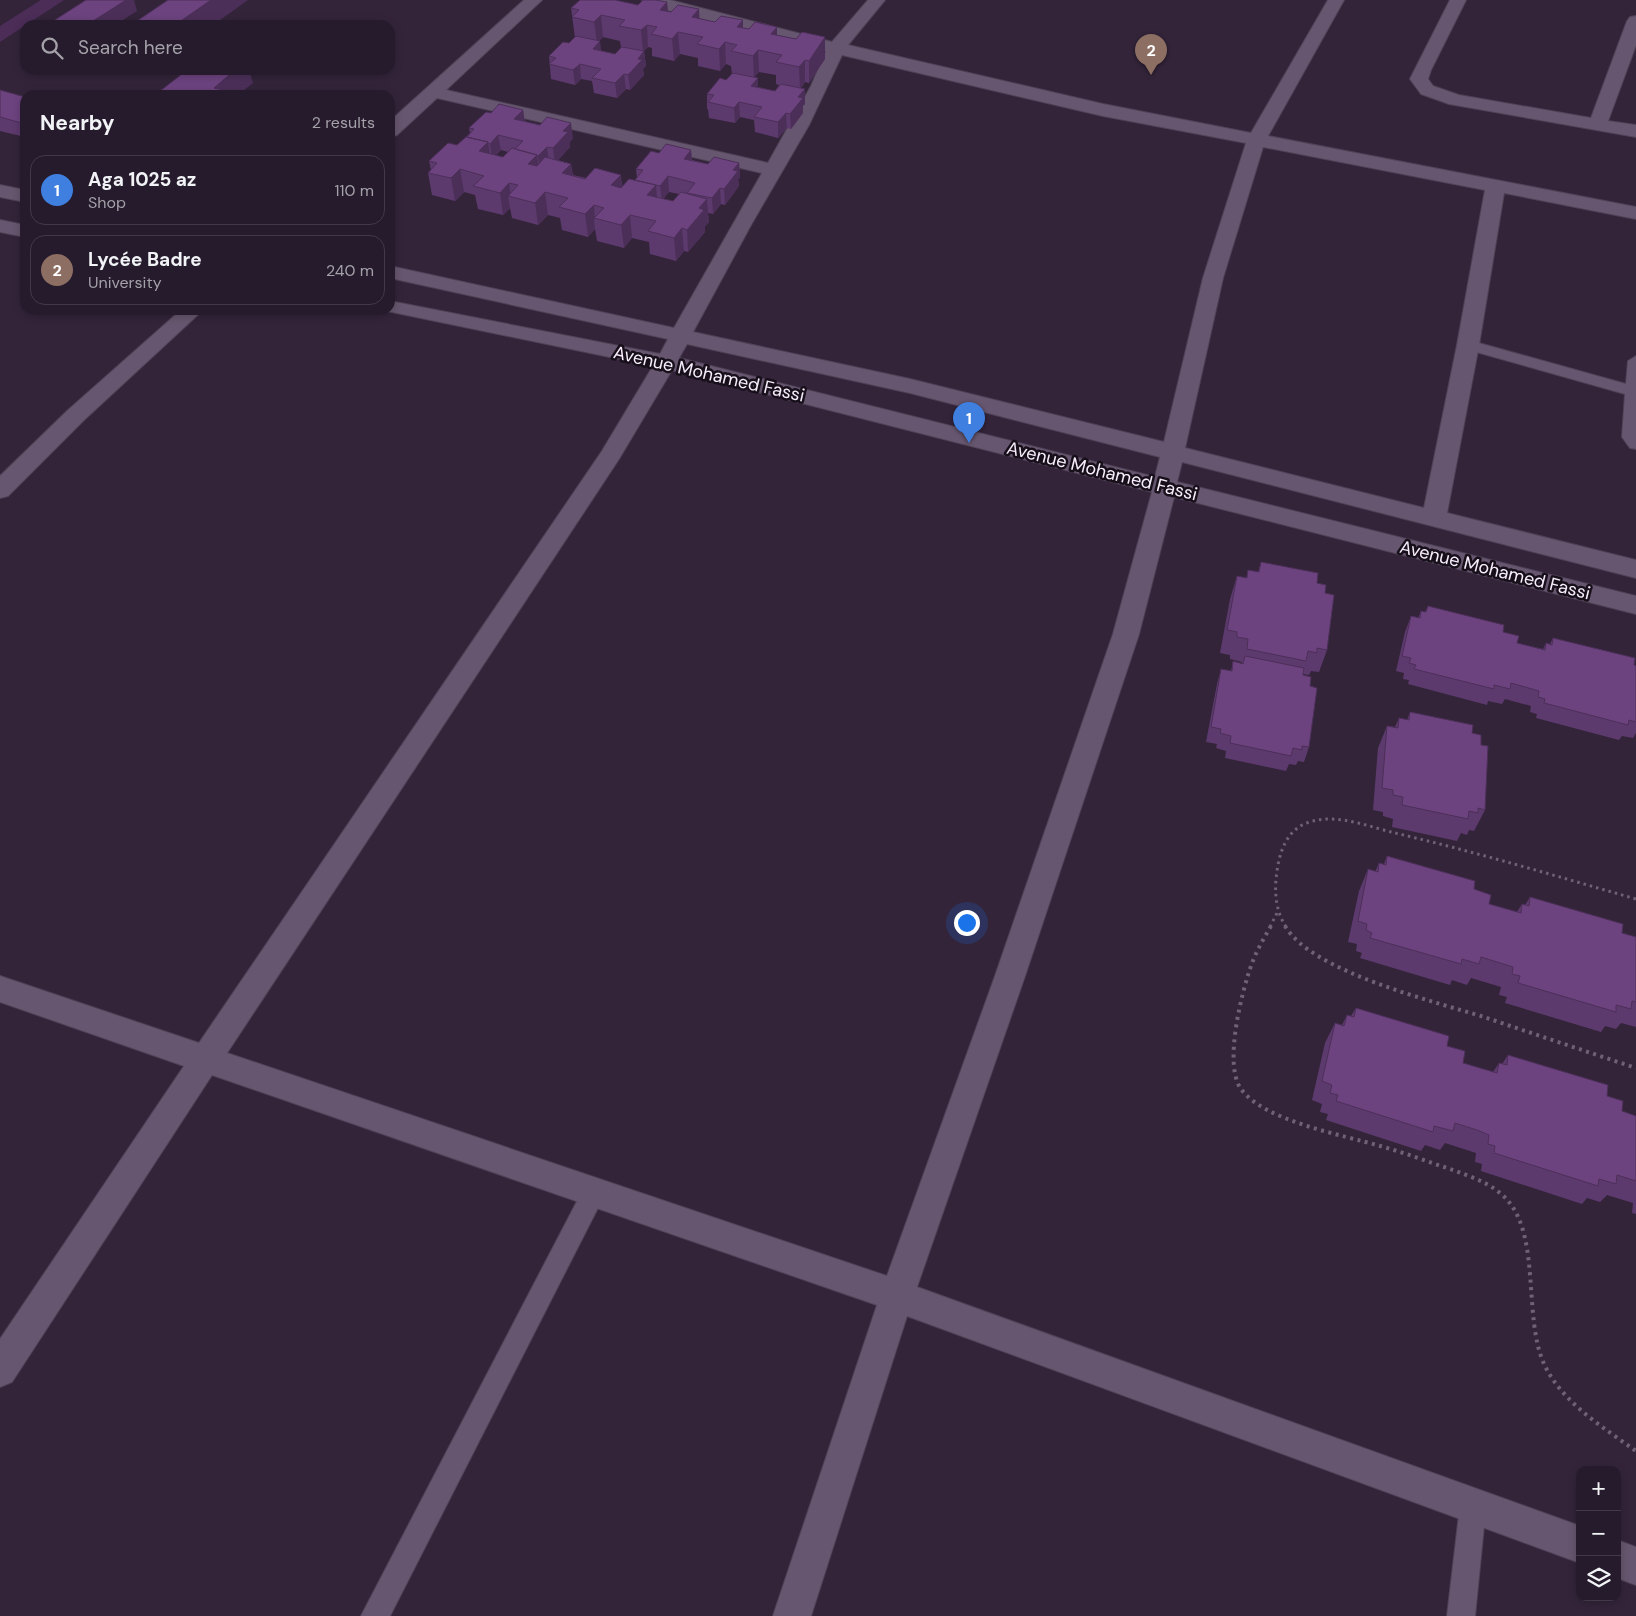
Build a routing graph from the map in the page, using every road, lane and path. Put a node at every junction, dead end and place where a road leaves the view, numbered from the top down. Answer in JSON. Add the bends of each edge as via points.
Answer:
{"nodes":[{"id":1,"x":534,"y":0,"type":"edge"},
{"id":2,"x":650,"y":0,"type":"edge"},
{"id":3,"x":877,"y":0,"type":"edge"},
{"id":4,"x":1336,"y":0,"type":"edge"},
{"id":5,"x":1458,"y":0,"type":"edge"},
{"id":6,"x":1636,"y":21,"type":"edge"},
{"id":7,"x":836,"y":48,"type":"junction"},
{"id":8,"x":433,"y":92,"type":"junction"},
{"id":9,"x":1598,"y":124,"type":"junction"},
{"id":10,"x":395,"y":126,"type":"edge"},
{"id":11,"x":1636,"y":132,"type":"edge"},
{"id":12,"x":1256,"y":140,"type":"junction"},
{"id":13,"x":773,"y":170,"type":"junction"},
{"id":14,"x":1495,"y":187,"type":"junction"},
{"id":15,"x":0,"y":191,"type":"edge"},
{"id":16,"x":20,"y":195,"type":"edge"},
{"id":17,"x":1636,"y":213,"type":"edge"},
{"id":18,"x":0,"y":226,"type":"edge"},
{"id":19,"x":20,"y":230,"type":"edge"},
{"id":20,"x":395,"y":273,"type":"edge"},
{"id":21,"x":395,"y":308,"type":"edge"},
{"id":22,"x":187,"y":315,"type":"edge"},
{"id":23,"x":682,"y":334,"type":"junction"},
{"id":24,"x":1468,"y":345,"type":"junction"},
{"id":25,"x":1636,"y":361,"type":"edge"},
{"id":26,"x":666,"y":362,"type":"junction"},
{"id":27,"x":1633,"y":391,"type":"junction"},
{"id":28,"x":1636,"y":444,"type":"edge"},
{"id":29,"x":1172,"y":452,"type":"junction"},
{"id":30,"x":1164,"y":486,"type":"junction"},
{"id":31,"x":0,"y":490,"type":"edge"},
{"id":32,"x":1434,"y":519,"type":"junction"},
{"id":33,"x":1636,"y":569,"type":"edge"},
{"id":34,"x":1636,"y":605,"type":"edge"},
{"id":35,"x":1636,"y":899,"type":"edge"},
{"id":36,"x":1277,"y":913,"type":"junction"},
{"id":37,"x":0,"y":989,"type":"edge"},
{"id":38,"x":204,"y":1060,"type":"junction"},
{"id":39,"x":1636,"y":1068,"type":"edge"},
{"id":40,"x":594,"y":1192,"type":"junction"},
{"id":41,"x":897,"y":1296,"type":"junction"},
{"id":42,"x":0,"y":1370,"type":"edge"},
{"id":43,"x":1636,"y":1451,"type":"edge"},
{"id":44,"x":1473,"y":1506,"type":"junction"},
{"id":45,"x":1576,"y":1544,"type":"edge"},
{"id":46,"x":1621,"y":1560,"type":"edge"},
{"id":47,"x":1636,"y":1566,"type":"edge"},
{"id":48,"x":375,"y":1616,"type":"edge"},
{"id":49,"x":792,"y":1616,"type":"edge"},
{"id":50,"x":1461,"y":1616,"type":"edge"}],
"edges":[{"from":1,"to":8,"type":"street"},
{"from":2,"to":7,"type":"street"},
{"from":3,"to":7,"type":"street"},
{"from":4,"to":12,"type":"street"},
{"from":5,"to":9,"type":"street","via":[[1422,70],[1420,78],[1427,90],[1455,100]]},
{"from":6,"to":9,"type":"street"},
{"from":7,"to":12,"type":"street","via":[[1103,110]]},
{"from":7,"to":13,"type":"street","via":[[820,86]]},
{"from":8,"to":10,"type":"street"},
{"from":8,"to":13,"type":"street"},
{"from":9,"to":11,"type":"street"},
{"from":12,"to":14,"type":"street"},
{"from":12,"to":29,"type":"street","via":[[1212,278]]},
{"from":13,"to":23,"type":"street"},
{"from":14,"to":17,"type":"street"},
{"from":14,"to":24,"type":"street"},
{"from":15,"to":16,"type":"street"},
{"from":18,"to":19,"type":"street"},
{"from":20,"to":23,"type":"street","name":"Avenue Mohamed Fassi"},
{"from":21,"to":26,"type":"street","name":"Avenue Mohamed Fassi"},
{"from":22,"to":31,"type":"street","via":[[75,416]]},
{"from":23,"to":26,"type":"street"},
{"from":23,"to":29,"type":"street","name":"Avenue Mohamed Fassi","via":[[910,386]]},
{"from":24,"to":27,"type":"lane"},
{"from":24,"to":32,"type":"street"},
{"from":25,"to":27,"type":"lane"},
{"from":26,"to":30,"type":"street","name":"Avenue Mohamed Fassi"},
{"from":26,"to":38,"type":"street","via":[[612,454],[543,559]]},
{"from":27,"to":28,"type":"lane","via":[[1630,437]]},
{"from":29,"to":30,"type":"street"},
{"from":29,"to":32,"type":"street","name":"Avenue Mohamed Fassi"},
{"from":30,"to":34,"type":"street","name":"Avenue Mohamed Fassi"},
{"from":30,"to":41,"type":"street","via":[[1126,634]]},
{"from":32,"to":33,"type":"street","name":"Avenue Mohamed Fassi"},
{"from":35,"to":36,"type":"path","via":[[1458,848],[1344,822],[1314,820],[1288,837],[1275,890]]},
{"from":36,"to":39,"type":"path","via":[[1305,948],[1335,965]]},
{"from":36,"to":43,"type":"path","via":[[1252,964],[1240,1006],[1234,1053],[1235,1078],[1241,1089],[1291,1120],[1456,1171],[1506,1197],[1519,1216],[1533,1326],[1544,1365],[1561,1392]]},
{"from":37,"to":38,"type":"street"},
{"from":38,"to":40,"type":"street"},
{"from":38,"to":42,"type":"street"},
{"from":40,"to":41,"type":"street"},
{"from":40,"to":48,"type":"lane"},
{"from":41,"to":44,"type":"street"},
{"from":41,"to":49,"type":"street"},
{"from":44,"to":45,"type":"street"},
{"from":44,"to":50,"type":"lane"},
{"from":46,"to":47,"type":"street"}]}
